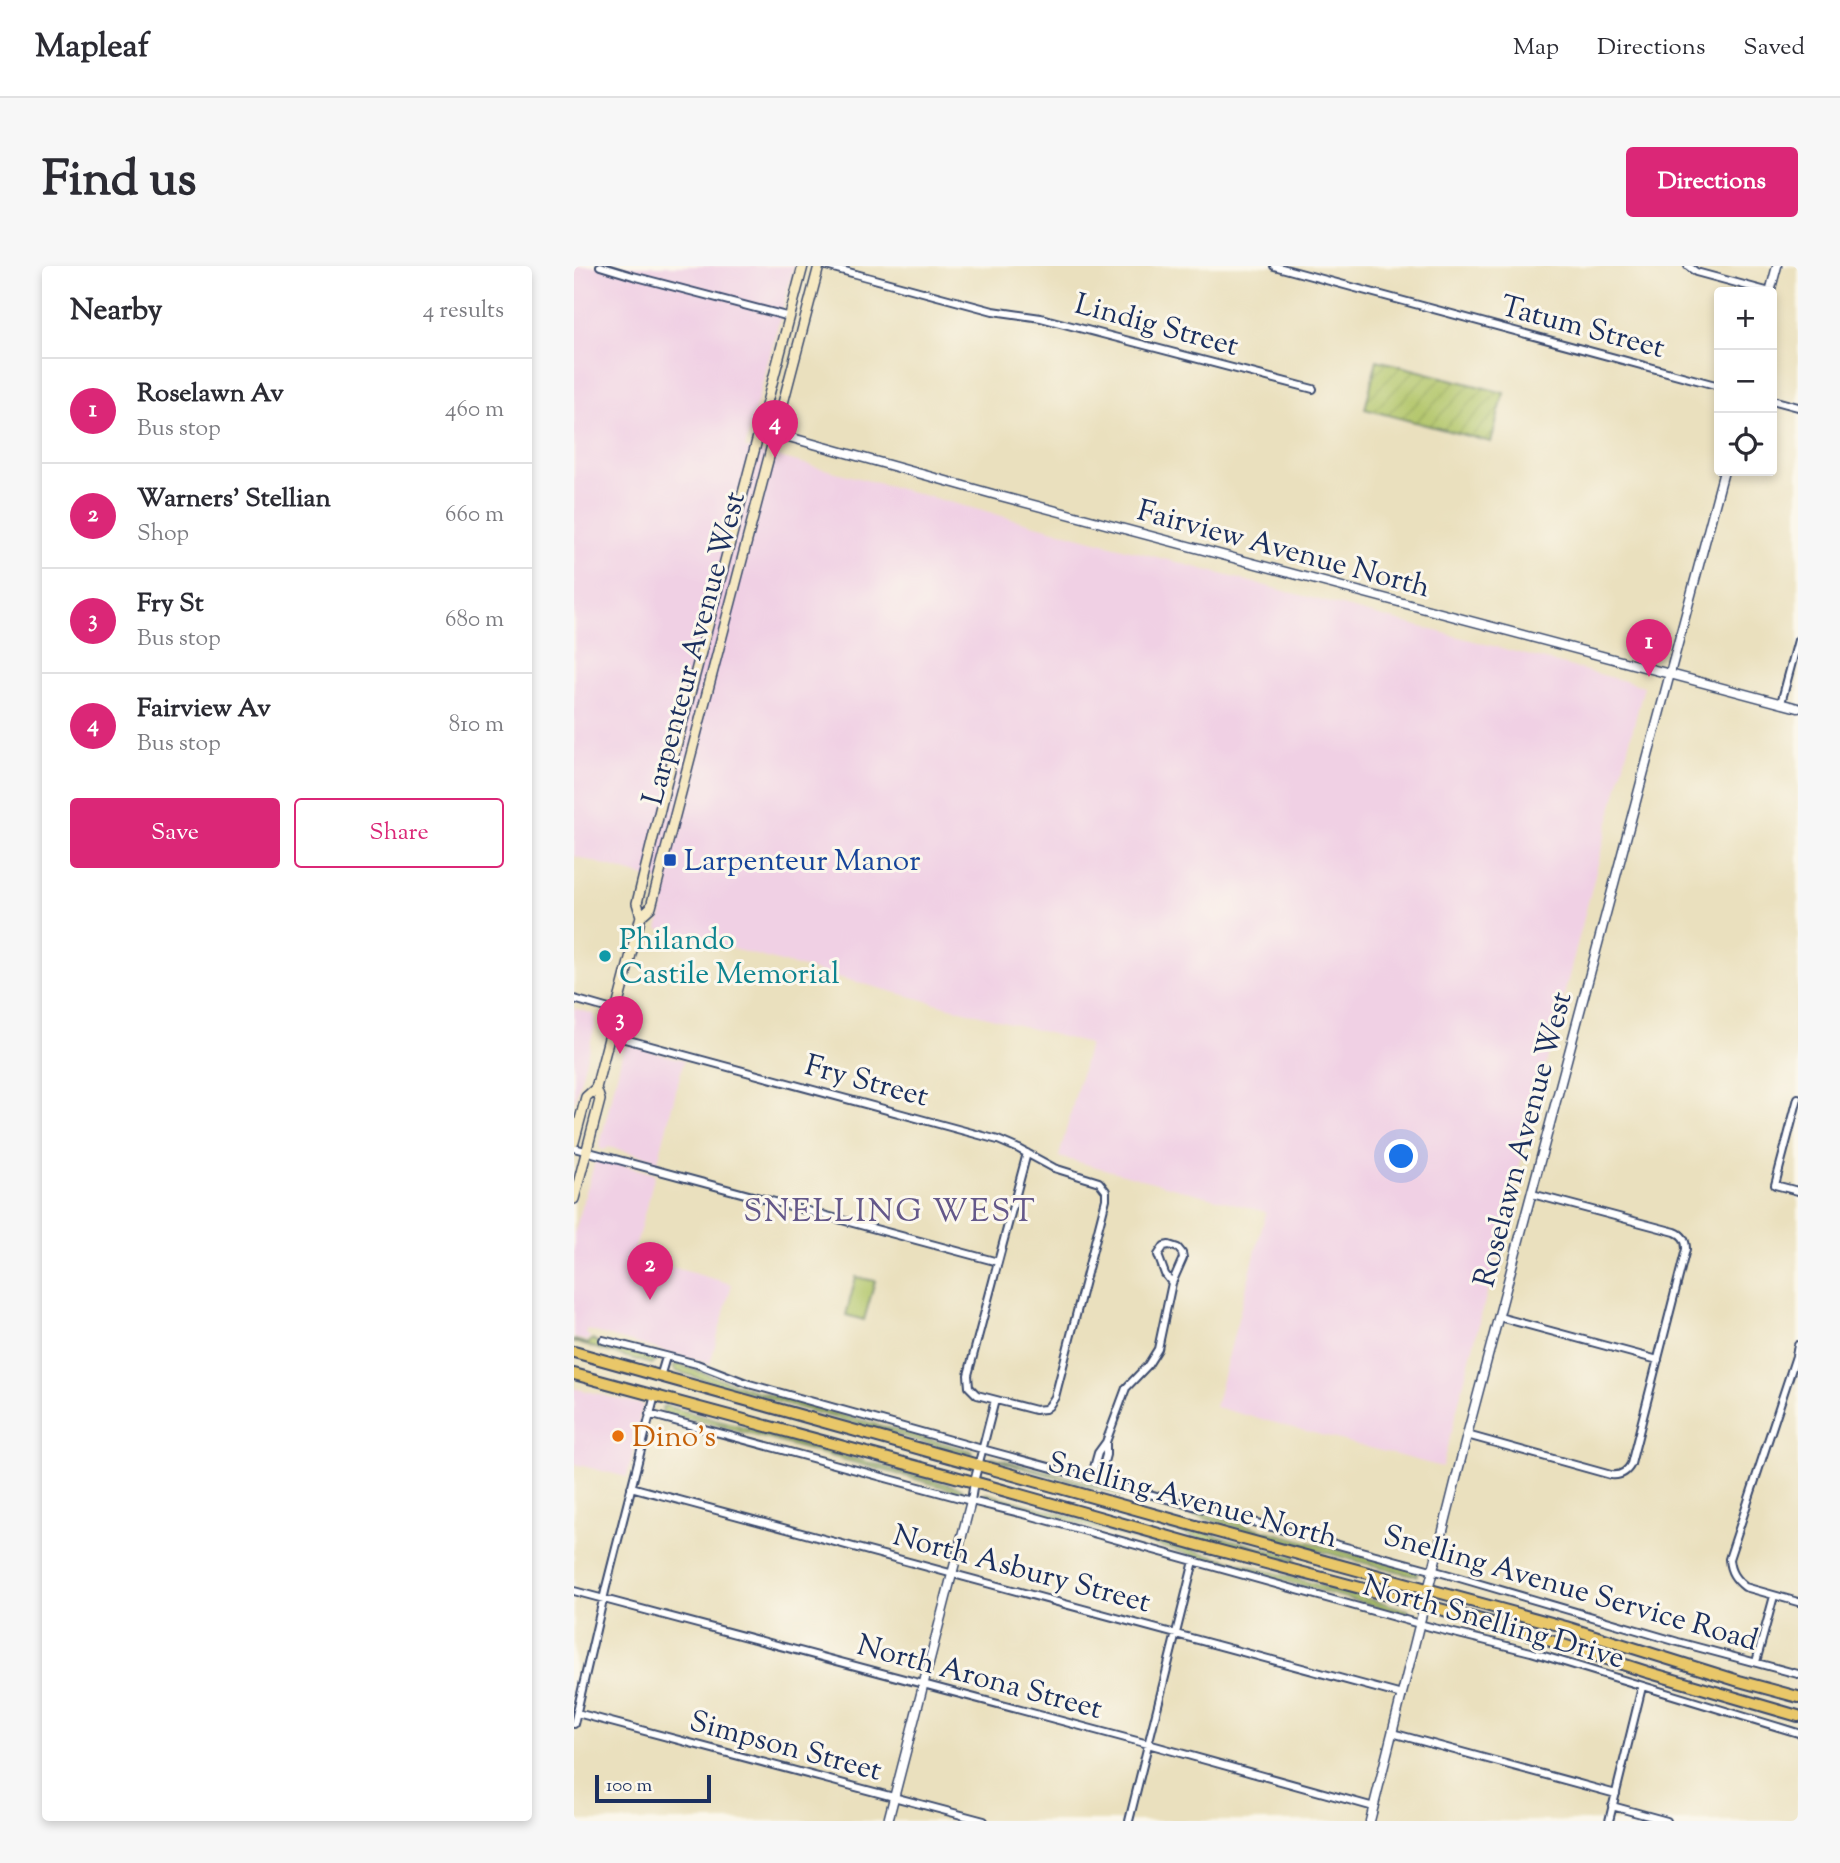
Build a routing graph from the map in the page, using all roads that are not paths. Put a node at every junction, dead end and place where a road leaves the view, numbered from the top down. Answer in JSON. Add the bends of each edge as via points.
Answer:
{"nodes":[{"id":1,"x":600,"y":266,"type":"edge"},
{"id":2,"x":803,"y":266,"type":"edge"},
{"id":3,"x":819,"y":266,"type":"edge"},
{"id":4,"x":826,"y":266,"type":"edge"},
{"id":5,"x":1274,"y":266,"type":"edge"},
{"id":6,"x":1688,"y":266,"type":"edge"},
{"id":7,"x":1777,"y":266,"type":"edge"},
{"id":8,"x":1752,"y":287,"type":"edge"},
{"id":9,"x":1771,"y":287,"type":"edge"},
{"id":10,"x":791,"y":317,"type":"junction"},
{"id":11,"x":1714,"y":385,"type":"edge"},
{"id":12,"x":1313,"y":389,"type":"dead end"},
{"id":13,"x":1777,"y":401,"type":"edge"},
{"id":14,"x":1798,"y":407,"type":"edge"},
{"id":15,"x":760,"y":429,"type":"junction"},
{"id":16,"x":774,"y":433,"type":"junction"},
{"id":17,"x":1723,"y":476,"type":"edge"},
{"id":18,"x":1798,"y":640,"type":"edge"},
{"id":19,"x":1671,"y":675,"type":"junction"},
{"id":20,"x":692,"y":684,"type":"junction"},
{"id":21,"x":707,"y":688,"type":"junction"},
{"id":22,"x":1781,"y":704,"type":"junction"},
{"id":23,"x":1798,"y":708,"type":"edge"},
{"id":24,"x":641,"y":916,"type":"junction"},
{"id":25,"x":574,"y":999,"type":"edge"},
{"id":26,"x":616,"y":1011,"type":"junction"},
{"id":27,"x":610,"y":1035,"type":"junction"},
{"id":28,"x":596,"y":1088,"type":"junction"},
{"id":29,"x":1798,"y":1098,"type":"edge"},
{"id":30,"x":574,"y":1142,"type":"edge"},
{"id":31,"x":574,"y":1148,"type":"edge"},
{"id":32,"x":587,"y":1151,"type":"junction"},
{"id":33,"x":1027,"y":1153,"type":"junction"},
{"id":34,"x":1798,"y":1191,"type":"edge"},
{"id":35,"x":1532,"y":1194,"type":"junction"},
{"id":36,"x":574,"y":1199,"type":"edge"},
{"id":37,"x":998,"y":1262,"type":"junction"},
{"id":38,"x":1172,"y":1283,"type":"junction"},
{"id":39,"x":1499,"y":1317,"type":"junction"},
{"id":40,"x":603,"y":1340,"type":"dead end"},
{"id":41,"x":1798,"y":1345,"type":"edge"},
{"id":42,"x":574,"y":1352,"type":"edge"},
{"id":43,"x":666,"y":1357,"type":"junction"},
{"id":44,"x":1658,"y":1360,"type":"junction"},
{"id":45,"x":574,"y":1374,"type":"edge"},
{"id":46,"x":660,"y":1377,"type":"junction"},
{"id":47,"x":691,"y":1385,"type":"junction"},
{"id":48,"x":655,"y":1395,"type":"junction"},
{"id":49,"x":995,"y":1400,"type":"junction"},
{"id":50,"x":649,"y":1414,"type":"junction"},
{"id":51,"x":1467,"y":1435,"type":"junction"},
{"id":52,"x":982,"y":1449,"type":"junction"},
{"id":53,"x":978,"y":1465,"type":"junction"},
{"id":54,"x":1095,"y":1479,"type":"junction"},
{"id":55,"x":974,"y":1482,"type":"junction"},
{"id":56,"x":631,"y":1487,"type":"junction"},
{"id":57,"x":971,"y":1501,"type":"junction"},
{"id":58,"x":1194,"y":1561,"type":"junction"},
{"id":59,"x":1433,"y":1571,"type":"junction"},
{"id":60,"x":952,"y":1573,"type":"junction"},
{"id":61,"x":1429,"y":1589,"type":"junction"},
{"id":62,"x":574,"y":1591,"type":"edge"},
{"id":63,"x":1774,"y":1596,"type":"junction"},
{"id":64,"x":604,"y":1599,"type":"junction"},
{"id":65,"x":1798,"y":1602,"type":"edge"},
{"id":66,"x":1424,"y":1605,"type":"junction"},
{"id":67,"x":1420,"y":1624,"type":"junction"},
{"id":68,"x":1176,"y":1633,"type":"junction"},
{"id":69,"x":1756,"y":1662,"type":"junction"},
{"id":70,"x":1798,"y":1674,"type":"edge"},
{"id":71,"x":923,"y":1684,"type":"junction"},
{"id":72,"x":1642,"y":1687,"type":"junction"},
{"id":73,"x":1402,"y":1695,"type":"junction"},
{"id":74,"x":1798,"y":1697,"type":"edge"},
{"id":75,"x":577,"y":1713,"type":"junction"},
{"id":76,"x":1798,"y":1716,"type":"edge"},
{"id":77,"x":574,"y":1724,"type":"edge"},
{"id":78,"x":1798,"y":1733,"type":"edge"},
{"id":79,"x":1392,"y":1734,"type":"junction"},
{"id":80,"x":1148,"y":1744,"type":"junction"},
{"id":81,"x":1616,"y":1794,"type":"junction"},
{"id":82,"x":894,"y":1797,"type":"junction"},
{"id":83,"x":1612,"y":1806,"type":"junction"},
{"id":84,"x":1374,"y":1807,"type":"junction"},
{"id":85,"x":888,"y":1821,"type":"edge"},
{"id":86,"x":984,"y":1821,"type":"edge"},
{"id":87,"x":1129,"y":1821,"type":"edge"},
{"id":88,"x":1370,"y":1821,"type":"edge"},
{"id":89,"x":1609,"y":1821,"type":"edge"},
{"id":90,"x":1667,"y":1821,"type":"edge"}],
"edges":[{"from":1,"to":10,"type":"street"},
{"from":2,"to":10,"type":"main road","name":"Larpenteur Avenue West"},
{"from":3,"to":16,"type":"main road","name":"Larpenteur Avenue West"},
{"from":4,"to":12,"type":"street","name":"Lindig Street"},
{"from":5,"to":11,"type":"street","name":"Tatum Street"},
{"from":6,"to":8,"type":"street"},
{"from":7,"to":9,"type":"street"},
{"from":10,"to":15,"type":"main road","name":"Larpenteur Avenue West"},
{"from":13,"to":14,"type":"street"},
{"from":15,"to":16,"type":"street","name":"Fairview Avenue North"},
{"from":15,"to":20,"type":"main road","name":"Larpenteur Avenue West"},
{"from":16,"to":19,"type":"street","name":"Fairview Avenue North"},
{"from":16,"to":21,"type":"main road","name":"Larpenteur Avenue West"},
{"from":17,"to":19,"type":"street","name":"Roselawn Avenue West"},
{"from":18,"to":22,"type":"street"},
{"from":19,"to":22,"type":"street","name":"Fairview Avenue North"},
{"from":19,"to":35,"type":"street","name":"Roselawn Avenue West"},
{"from":20,"to":21,"type":"main road"},
{"from":20,"to":24,"type":"main road","name":"Larpenteur Avenue West","via":[[637,903]]},
{"from":21,"to":24,"type":"main road","name":"Larpenteur Avenue West","via":[[651,907]]},
{"from":22,"to":23,"type":"street","name":"Fairview Avenue North"},
{"from":24,"to":26,"type":"main road","name":"Larpenteur Avenue West"},
{"from":25,"to":26,"type":"street"},
{"from":26,"to":27,"type":"main road","name":"Larpenteur Avenue West"},
{"from":27,"to":28,"type":"main road","name":"Larpenteur Avenue West"},
{"from":27,"to":33,"type":"street","name":"Fry Street","via":[[979,1134]]},
{"from":28,"to":30,"type":"main road","name":"Larpenteur Avenue West","via":[[586,1097]]},
{"from":28,"to":32,"type":"main road","name":"Larpenteur Avenue West","via":[[600,1100]]},
{"from":29,"to":34,"type":"street","via":[[1775,1185]]},
{"from":31,"to":32,"type":"street"},
{"from":32,"to":36,"type":"main road","name":"Larpenteur Avenue West"},
{"from":32,"to":37,"type":"street"},
{"from":33,"to":37,"type":"street"},
{"from":33,"to":49,"type":"street","name":"Fry Street","via":[[1054,1168],[1100,1182],[1106,1199],[1053,1402],[1039,1410]]},
{"from":35,"to":39,"type":"street","name":"Roselawn Avenue West"},
{"from":35,"to":44,"type":"street","via":[[1682,1236],[1686,1249]]},
{"from":37,"to":49,"type":"street","via":[[967,1382],[977,1395]]},
{"from":38,"to":38,"type":"street","via":[[1183,1258],[1178,1248],[1168,1245],[1158,1255]]},
{"from":38,"to":54,"type":"street","via":[[1158,1349],[1126,1388]]},
{"from":39,"to":44,"type":"street"},
{"from":39,"to":51,"type":"street","name":"Roselawn Avenue West"},
{"from":40,"to":43,"type":"street","name":"Snelling Avenue Service Road"},
{"from":41,"to":63,"type":"street","via":[[1729,1559],[1738,1582]]},
{"from":42,"to":46,"type":"main road","name":"Snelling Avenue North"},
{"from":43,"to":46,"type":"street"},
{"from":43,"to":52,"type":"street","name":"Snelling Avenue Service Road"},
{"from":44,"to":51,"type":"street","via":[[1632,1464],[1619,1475]]},
{"from":45,"to":48,"type":"main road","name":"Snelling Avenue North"},
{"from":46,"to":47,"type":"main road","name":"Snelling Avenue North"},
{"from":47,"to":48,"type":"main road","via":[[662,1386]]},
{"from":47,"to":53,"type":"main road","name":"Snelling Avenue North"},
{"from":48,"to":50,"type":"street"},
{"from":48,"to":55,"type":"main road","name":"Snelling Avenue North"},
{"from":49,"to":52,"type":"street"},
{"from":50,"to":56,"type":"street"},
{"from":50,"to":57,"type":"street","name":"North Snelling Drive"},
{"from":51,"to":59,"type":"street","name":"Roselawn Avenue West"},
{"from":52,"to":53,"type":"street"},
{"from":52,"to":54,"type":"street","name":"Snelling Avenue Service Road"},
{"from":53,"to":55,"type":"street"},
{"from":53,"to":61,"type":"main road","name":"Snelling Avenue North"},
{"from":54,"to":59,"type":"street","name":"Snelling Avenue Service Road"},
{"from":55,"to":57,"type":"street"},
{"from":55,"to":66,"type":"main road","name":"Snelling Avenue North"},
{"from":56,"to":60,"type":"street","name":"North Asbury Street"},
{"from":56,"to":64,"type":"street"},
{"from":57,"to":58,"type":"street","name":"North Snelling Drive"},
{"from":57,"to":60,"type":"street"},
{"from":58,"to":67,"type":"street","name":"North Snelling Drive"},
{"from":58,"to":68,"type":"street"},
{"from":59,"to":61,"type":"street","name":"Roselawn Avenue West"},
{"from":59,"to":69,"type":"street","name":"Snelling Avenue Service Road"},
{"from":60,"to":68,"type":"street","name":"North Asbury Street"},
{"from":60,"to":71,"type":"street"},
{"from":61,"to":66,"type":"street","name":"Roselawn Avenue West"},
{"from":61,"to":74,"type":"main road","name":"Snelling Avenue North"},
{"from":62,"to":64,"type":"street","name":"North Arona Street"},
{"from":63,"to":65,"type":"street"},
{"from":63,"to":69,"type":"street"},
{"from":64,"to":71,"type":"street","name":"North Arona Street"},
{"from":64,"to":75,"type":"street"},
{"from":66,"to":67,"type":"street","name":"Roselawn Avenue West"},
{"from":66,"to":76,"type":"main road","name":"Snelling Avenue North"},
{"from":67,"to":72,"type":"street","name":"North Snelling Drive"},
{"from":67,"to":73,"type":"street","name":"Roselawn Avenue West"},
{"from":68,"to":73,"type":"street","name":"North Asbury Street"},
{"from":68,"to":80,"type":"street"},
{"from":69,"to":70,"type":"street","name":"Snelling Avenue Service Road"},
{"from":71,"to":80,"type":"street","name":"North Arona Street"},
{"from":71,"to":82,"type":"street"},
{"from":72,"to":78,"type":"street","name":"North Snelling Drive"},
{"from":72,"to":81,"type":"street"},
{"from":73,"to":79,"type":"street","name":"Roselawn Avenue West"},
{"from":75,"to":77,"type":"street"},
{"from":75,"to":82,"type":"street","name":"Simpson Street"},
{"from":79,"to":81,"type":"street"},
{"from":79,"to":84,"type":"street","name":"Roselawn Avenue West"},
{"from":80,"to":84,"type":"street","name":"North Arona Street"},
{"from":80,"to":87,"type":"street"},
{"from":81,"to":83,"type":"street"},
{"from":82,"to":85,"type":"street"},
{"from":82,"to":86,"type":"street","name":"Simpson Street"},
{"from":83,"to":89,"type":"street"},
{"from":83,"to":90,"type":"street"},
{"from":84,"to":88,"type":"street","name":"Roselawn Avenue West"}]}
